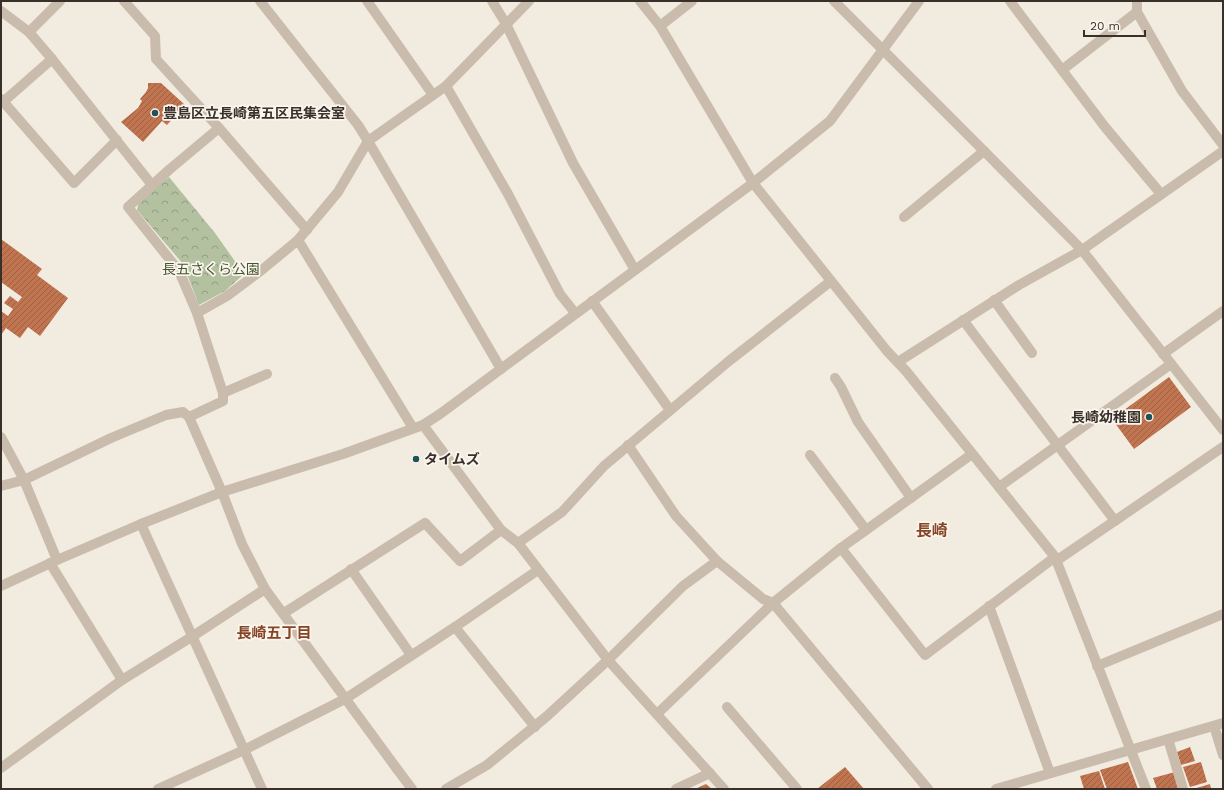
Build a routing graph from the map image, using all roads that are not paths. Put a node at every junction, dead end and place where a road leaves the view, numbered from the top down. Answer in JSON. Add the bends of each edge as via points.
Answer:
{"nodes":[{"id":1,"x":60,"y":1,"type":"edge"},
{"id":2,"x":124,"y":1,"type":"edge"},
{"id":3,"x":260,"y":1,"type":"edge"},
{"id":4,"x":367,"y":1,"type":"edge"},
{"id":5,"x":492,"y":1,"type":"edge"},
{"id":6,"x":529,"y":1,"type":"edge"},
{"id":7,"x":640,"y":1,"type":"edge"},
{"id":8,"x":692,"y":1,"type":"edge"},
{"id":9,"x":834,"y":1,"type":"edge"},
{"id":10,"x":919,"y":1,"type":"edge"},
{"id":11,"x":1010,"y":1,"type":"edge"},
{"id":12,"x":1137,"y":1,"type":"edge"},
{"id":13,"x":1,"y":11,"type":"edge"},
{"id":14,"x":1137,"y":12,"type":"junction"},
{"id":15,"x":506,"y":24,"type":"junction"},
{"id":16,"x":660,"y":26,"type":"junction"},
{"id":17,"x":29,"y":32,"type":"junction"},
{"id":18,"x":883,"y":50,"type":"junction"},
{"id":19,"x":52,"y":59,"type":"junction"},
{"id":20,"x":1062,"y":70,"type":"junction"},
{"id":21,"x":446,"y":86,"type":"junction"},
{"id":22,"x":433,"y":95,"type":"junction"},
{"id":23,"x":2,"y":101,"type":"edge"},
{"id":24,"x":219,"y":128,"type":"junction"},
{"id":25,"x":116,"y":140,"type":"junction"},
{"id":26,"x":368,"y":141,"type":"junction"},
{"id":27,"x":1223,"y":146,"type":"edge"},
{"id":28,"x":984,"y":151,"type":"junction"},
{"id":29,"x":1223,"y":151,"type":"edge"},
{"id":30,"x":753,"y":183,"type":"junction"},
{"id":31,"x":152,"y":185,"type":"junction"},
{"id":32,"x":1161,"y":194,"type":"junction"},
{"id":33,"x":904,"y":217,"type":"dead end"},
{"id":34,"x":307,"y":230,"type":"junction"},
{"id":35,"x":298,"y":240,"type":"junction"},
{"id":36,"x":1082,"y":250,"type":"junction"},
{"id":37,"x":635,"y":270,"type":"junction"},
{"id":38,"x":831,"y":281,"type":"junction"},
{"id":39,"x":994,"y":300,"type":"junction"},
{"id":40,"x":592,"y":301,"type":"junction"},
{"id":41,"x":1223,"y":311,"type":"edge"},
{"id":42,"x":197,"y":313,"type":"junction"},
{"id":43,"x":575,"y":313,"type":"junction"},
{"id":44,"x":963,"y":320,"type":"junction"},
{"id":45,"x":1032,"y":353,"type":"dead end"},
{"id":46,"x":1164,"y":354,"type":"junction"},
{"id":47,"x":898,"y":362,"type":"junction"},
{"id":48,"x":1170,"y":364,"type":"junction"},
{"id":49,"x":501,"y":369,"type":"junction"},
{"id":50,"x":267,"y":374,"type":"dead end"},
{"id":51,"x":835,"y":378,"type":"dead end"},
{"id":52,"x":223,"y":393,"type":"junction"},
{"id":53,"x":670,"y":410,"type":"junction"},
{"id":54,"x":189,"y":417,"type":"junction"},
{"id":55,"x":418,"y":427,"type":"junction"},
{"id":56,"x":1223,"y":430,"type":"edge"},
{"id":57,"x":1,"y":437,"type":"edge"},
{"id":58,"x":628,"y":445,"type":"junction"},
{"id":59,"x":1057,"y":446,"type":"junction"},
{"id":60,"x":1223,"y":447,"type":"edge"},
{"id":61,"x":972,"y":454,"type":"junction"},
{"id":62,"x":810,"y":455,"type":"dead end"},
{"id":63,"x":24,"y":480,"type":"junction"},
{"id":64,"x":1,"y":486,"type":"edge"},
{"id":65,"x":999,"y":487,"type":"junction"},
{"id":66,"x":222,"y":492,"type":"junction"},
{"id":67,"x":911,"y":498,"type":"junction"},
{"id":68,"x":1115,"y":521,"type":"junction"},
{"id":69,"x":141,"y":524,"type":"junction"},
{"id":70,"x":501,"y":530,"type":"junction"},
{"id":71,"x":866,"y":530,"type":"junction"},
{"id":72,"x":518,"y":543,"type":"junction"},
{"id":73,"x":841,"y":548,"type":"junction"},
{"id":74,"x":1055,"y":559,"type":"junction"},
{"id":75,"x":717,"y":561,"type":"junction"},
{"id":76,"x":54,"y":562,"type":"junction"},
{"id":77,"x":351,"y":569,"type":"junction"},
{"id":78,"x":538,"y":570,"type":"junction"},
{"id":79,"x":1,"y":586,"type":"edge"},
{"id":80,"x":266,"y":589,"type":"junction"},
{"id":81,"x":773,"y":603,"type":"junction"},
{"id":82,"x":990,"y":606,"type":"junction"},
{"id":83,"x":284,"y":613,"type":"junction"},
{"id":84,"x":1223,"y":614,"type":"edge"},
{"id":85,"x":455,"y":627,"type":"junction"},
{"id":86,"x":193,"y":636,"type":"junction"},
{"id":87,"x":411,"y":655,"type":"junction"},
{"id":88,"x":608,"y":660,"type":"junction"},
{"id":89,"x":1097,"y":666,"type":"junction"},
{"id":90,"x":122,"y":680,"type":"junction"},
{"id":91,"x":345,"y":699,"type":"junction"},
{"id":92,"x":727,"y":707,"type":"dead end"},
{"id":93,"x":657,"y":714,"type":"junction"},
{"id":94,"x":1218,"y":724,"type":"edge"},
{"id":95,"x":535,"y":727,"type":"junction"},
{"id":96,"x":1168,"y":739,"type":"junction"},
{"id":97,"x":244,"y":750,"type":"junction"},
{"id":98,"x":1130,"y":750,"type":"junction"},
{"id":99,"x":1223,"y":755,"type":"edge"},
{"id":100,"x":1,"y":768,"type":"edge"},
{"id":101,"x":710,"y":773,"type":"junction"},
{"id":102,"x":1050,"y":773,"type":"junction"},
{"id":103,"x":158,"y":789,"type":"edge"},
{"id":104,"x":262,"y":789,"type":"edge"},
{"id":105,"x":412,"y":789,"type":"edge"},
{"id":106,"x":446,"y":789,"type":"edge"},
{"id":107,"x":676,"y":789,"type":"edge"},
{"id":108,"x":724,"y":789,"type":"edge"},
{"id":109,"x":797,"y":789,"type":"edge"},
{"id":110,"x":928,"y":789,"type":"edge"},
{"id":111,"x":996,"y":789,"type":"edge"},
{"id":112,"x":1146,"y":789,"type":"edge"},
{"id":113,"x":1183,"y":789,"type":"edge"}],
"edges":[{"from":1,"to":17,"type":"street"},
{"from":2,"to":24,"type":"street","via":[[155,36],[156,59]]},
{"from":3,"to":26,"type":"street"},
{"from":4,"to":22,"type":"street"},
{"from":5,"to":15,"type":"street"},
{"from":6,"to":15,"type":"street"},
{"from":7,"to":16,"type":"street"},
{"from":8,"to":16,"type":"street"},
{"from":9,"to":18,"type":"street"},
{"from":10,"to":18,"type":"street"},
{"from":11,"to":20,"type":"street"},
{"from":12,"to":14,"type":"street"},
{"from":13,"to":17,"type":"street"},
{"from":14,"to":20,"type":"street"},
{"from":14,"to":27,"type":"street","via":[[1182,91]]},
{"from":15,"to":21,"type":"street"},
{"from":15,"to":37,"type":"street","via":[[573,163]]},
{"from":16,"to":30,"type":"street"},
{"from":17,"to":19,"type":"street"},
{"from":18,"to":28,"type":"street"},
{"from":18,"to":30,"type":"street","via":[[830,121]]},
{"from":19,"to":23,"type":"street"},
{"from":19,"to":25,"type":"street"},
{"from":20,"to":32,"type":"street"},
{"from":21,"to":22,"type":"street"},
{"from":21,"to":43,"type":"street","via":[[508,194],[560,294]]},
{"from":22,"to":26,"type":"street"},
{"from":23,"to":25,"type":"street","via":[[74,182]]},
{"from":24,"to":31,"type":"street"},
{"from":24,"to":34,"type":"street"},
{"from":25,"to":31,"type":"street"},
{"from":26,"to":34,"type":"street","via":[[338,192]]},
{"from":26,"to":49,"type":"street"},
{"from":28,"to":33,"type":"street"},
{"from":28,"to":36,"type":"street"},
{"from":29,"to":32,"type":"street"},
{"from":30,"to":37,"type":"street"},
{"from":30,"to":38,"type":"street"},
{"from":31,"to":42,"type":"street","via":[[128,207],[179,271]]},
{"from":32,"to":36,"type":"street"},
{"from":34,"to":35,"type":"street"},
{"from":35,"to":42,"type":"street","via":[[226,296]]},
{"from":35,"to":55,"type":"street"},
{"from":36,"to":39,"type":"street"},
{"from":36,"to":46,"type":"street"},
{"from":37,"to":40,"type":"street"},
{"from":38,"to":47,"type":"street"},
{"from":38,"to":53,"type":"street"},
{"from":39,"to":44,"type":"street"},
{"from":39,"to":45,"type":"street"},
{"from":40,"to":43,"type":"street"},
{"from":40,"to":53,"type":"street"},
{"from":41,"to":46,"type":"street"},
{"from":42,"to":52,"type":"street"},
{"from":43,"to":49,"type":"street"},
{"from":44,"to":47,"type":"street"},
{"from":44,"to":59,"type":"street"},
{"from":46,"to":48,"type":"street"},
{"from":47,"to":61,"type":"street"},
{"from":48,"to":56,"type":"street"},
{"from":48,"to":59,"type":"street"},
{"from":49,"to":55,"type":"street"},
{"from":50,"to":52,"type":"street"},
{"from":51,"to":67,"type":"street","via":[[858,422]]},
{"from":52,"to":54,"type":"street","via":[[223,401]]},
{"from":53,"to":58,"type":"street"},
{"from":54,"to":63,"type":"street","via":[[183,412],[166,415]]},
{"from":54,"to":66,"type":"street"},
{"from":55,"to":66,"type":"street","via":[[343,454]]},
{"from":55,"to":70,"type":"street"},
{"from":57,"to":63,"type":"street"},
{"from":58,"to":72,"type":"street","via":[[604,466],[562,512]]},
{"from":58,"to":75,"type":"street","via":[[676,516]]},
{"from":59,"to":65,"type":"street"},
{"from":59,"to":68,"type":"street"},
{"from":60,"to":68,"type":"street"},
{"from":61,"to":65,"type":"street"},
{"from":61,"to":67,"type":"street"},
{"from":62,"to":71,"type":"street"},
{"from":63,"to":64,"type":"street"},
{"from":63,"to":76,"type":"street"},
{"from":65,"to":74,"type":"street"},
{"from":66,"to":69,"type":"street"},
{"from":66,"to":80,"type":"street","via":[[242,544]]},
{"from":67,"to":71,"type":"street"},
{"from":68,"to":74,"type":"street"},
{"from":69,"to":76,"type":"street"},
{"from":69,"to":86,"type":"street"},
{"from":70,"to":72,"type":"street"},
{"from":70,"to":77,"type":"street","via":[[460,561],[425,523]]},
{"from":71,"to":73,"type":"street"},
{"from":72,"to":78,"type":"street"},
{"from":73,"to":81,"type":"street"},
{"from":73,"to":82,"type":"street","via":[[926,654]]},
{"from":74,"to":82,"type":"street"},
{"from":74,"to":89,"type":"street"},
{"from":75,"to":81,"type":"street","via":[[763,599]]},
{"from":75,"to":88,"type":"street","via":[[683,586]]},
{"from":76,"to":79,"type":"street"},
{"from":76,"to":90,"type":"street"},
{"from":77,"to":83,"type":"street"},
{"from":77,"to":87,"type":"street"},
{"from":78,"to":85,"type":"street"},
{"from":78,"to":88,"type":"street"},
{"from":80,"to":83,"type":"street"},
{"from":80,"to":86,"type":"street"},
{"from":81,"to":93,"type":"street"},
{"from":81,"to":110,"type":"street"},
{"from":82,"to":102,"type":"street"},
{"from":83,"to":91,"type":"street"},
{"from":84,"to":89,"type":"street"},
{"from":85,"to":87,"type":"street"},
{"from":85,"to":95,"type":"street"},
{"from":86,"to":90,"type":"street"},
{"from":86,"to":97,"type":"street"},
{"from":87,"to":91,"type":"street"},
{"from":88,"to":93,"type":"street"},
{"from":88,"to":95,"type":"street"},
{"from":89,"to":98,"type":"street"},
{"from":90,"to":100,"type":"street"},
{"from":91,"to":97,"type":"street"},
{"from":91,"to":105,"type":"street"},
{"from":92,"to":109,"type":"street"},
{"from":93,"to":101,"type":"street"},
{"from":94,"to":96,"type":"street"},
{"from":94,"to":99,"type":"street"},
{"from":95,"to":106,"type":"street","via":[[487,765]]},
{"from":96,"to":98,"type":"street"},
{"from":96,"to":113,"type":"street"},
{"from":97,"to":103,"type":"street"},
{"from":97,"to":104,"type":"street"},
{"from":98,"to":102,"type":"street"},
{"from":98,"to":112,"type":"street"},
{"from":101,"to":107,"type":"street"},
{"from":101,"to":108,"type":"street"},
{"from":102,"to":111,"type":"street"}]}
